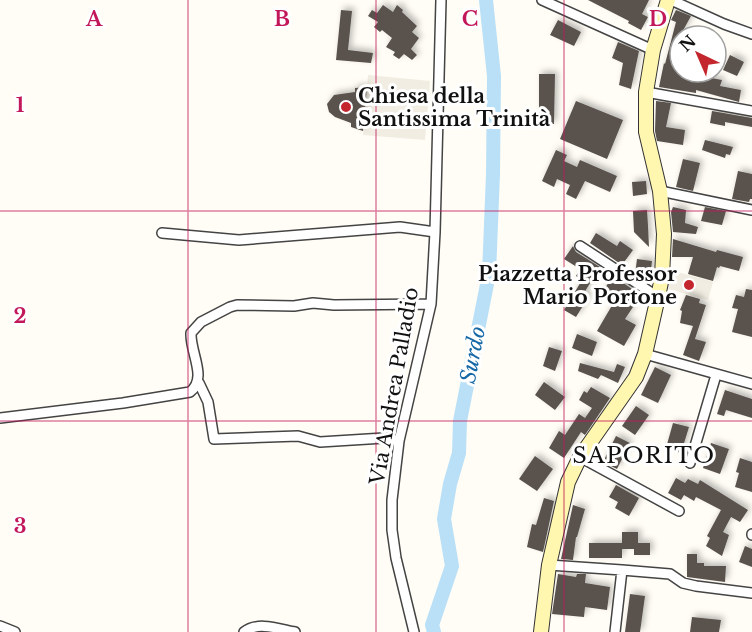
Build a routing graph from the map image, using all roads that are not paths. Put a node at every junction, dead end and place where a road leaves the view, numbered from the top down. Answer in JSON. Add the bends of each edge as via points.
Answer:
{"nodes":[{"id":1,"x":441,"y":0,"type":"edge"},
{"id":2,"x":542,"y":0,"type":"edge"},
{"id":3,"x":670,"y":0,"type":"edge"},
{"id":4,"x":752,"y":34,"type":"edge"},
{"id":5,"x":652,"y":50,"type":"junction"},
{"id":6,"x":646,"y":92,"type":"junction"},
{"id":7,"x":752,"y":111,"type":"edge"},
{"id":8,"x":660,"y":191,"type":"junction"},
{"id":9,"x":752,"y":210,"type":"edge"},
{"id":10,"x":435,"y":232,"type":"junction"},
{"id":11,"x":162,"y":233,"type":"dead end"},
{"id":12,"x":580,"y":246,"type":"dead end"},
{"id":13,"x":658,"y":297,"type":"junction"},
{"id":14,"x":431,"y":304,"type":"junction"},
{"id":15,"x":645,"y":354,"type":"junction"},
{"id":16,"x":716,"y":375,"type":"junction"},
{"id":17,"x":199,"y":383,"type":"junction"},
{"id":18,"x":752,"y":384,"type":"edge"},
{"id":19,"x":0,"y":418,"type":"edge"},
{"id":20,"x":399,"y":441,"type":"junction"},
{"id":21,"x":580,"y":457,"type":"junction"},
{"id":22,"x":690,"y":463,"type":"dead end"},
{"id":23,"x":679,"y":511,"type":"dead end"},
{"id":24,"x":549,"y":565,"type":"junction"},
{"id":25,"x":622,"y":570,"type":"junction"},
{"id":26,"x":752,"y":593,"type":"edge"},
{"id":27,"x":0,"y":626,"type":"edge"},
{"id":28,"x":15,"y":632,"type":"edge"},
{"id":29,"x":244,"y":632,"type":"edge"},
{"id":30,"x":295,"y":632,"type":"edge"},
{"id":31,"x":414,"y":632,"type":"edge"},
{"id":32,"x":541,"y":632,"type":"edge"},
{"id":33,"x":615,"y":632,"type":"edge"}],
"edges":[{"from":1,"to":10,"type":"street","name":"Via Andrea Palladio"},
{"from":2,"to":5,"type":"street"},
{"from":3,"to":4,"type":"street"},
{"from":3,"to":5,"type":"main road"},
{"from":5,"to":6,"type":"main road"},
{"from":6,"to":7,"type":"street"},
{"from":6,"to":8,"type":"main road","via":[[646,132]]},
{"from":8,"to":9,"type":"street"},
{"from":8,"to":13,"type":"main road","via":[[664,234]]},
{"from":10,"to":11,"type":"street","via":[[400,227],[238,240]]},
{"from":10,"to":14,"type":"street","name":"Via Andrea Palladio"},
{"from":12,"to":13,"type":"street"},
{"from":13,"to":15,"type":"main road"},
{"from":14,"to":17,"type":"street","via":[[230,307],[201,322],[191,333]]},
{"from":14,"to":20,"type":"street","name":"Via Andrea Palladio"},
{"from":15,"to":16,"type":"street"},
{"from":15,"to":21,"type":"main road","via":[[636,377]]},
{"from":16,"to":18,"type":"street"},
{"from":16,"to":22,"type":"street"},
{"from":17,"to":19,"type":"street","via":[[190,392],[173,395]]},
{"from":17,"to":20,"type":"street","via":[[208,402],[214,439],[298,436],[320,442],[384,438]]},
{"from":20,"to":31,"type":"street","name":"Via Andrea Palladio","via":[[392,530]]},
{"from":21,"to":23,"type":"street"},
{"from":21,"to":24,"type":"main road","via":[[568,482]]},
{"from":24,"to":25,"type":"street"},
{"from":24,"to":32,"type":"main road"},
{"from":25,"to":26,"type":"street","via":[[670,574],[683,583]]},
{"from":25,"to":33,"type":"street"},
{"from":27,"to":28,"type":"street"},
{"from":29,"to":30,"type":"street","via":[[259,626]]}]}
